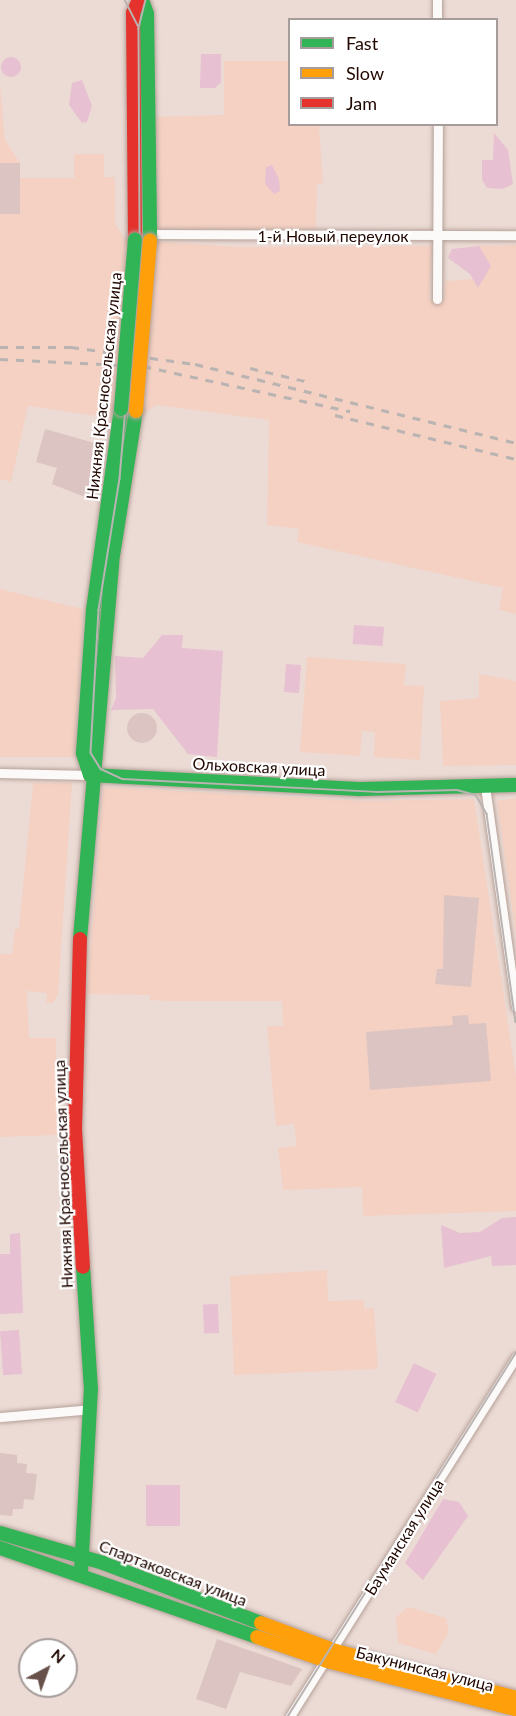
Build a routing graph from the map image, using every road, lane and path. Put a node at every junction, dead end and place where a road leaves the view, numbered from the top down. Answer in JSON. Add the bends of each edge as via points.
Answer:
{"nodes":[{"id":1,"x":141,"y":0,"type":"edge"},
{"id":2,"x":437,"y":0,"type":"edge"},
{"id":3,"x":437,"y":18,"type":"edge"},
{"id":4,"x":438,"y":126,"type":"edge"},
{"id":5,"x":516,"y":236,"type":"edge"},
{"id":6,"x":439,"y":237,"type":"junction"},
{"id":7,"x":150,"y":238,"type":"junction"},
{"id":8,"x":437,"y":299,"type":"dead end"},
{"id":9,"x":0,"y":773,"type":"edge"},
{"id":10,"x":90,"y":775,"type":"junction"},
{"id":11,"x":516,"y":785,"type":"edge"},
{"id":12,"x":485,"y":786,"type":"junction"},
{"id":13,"x":516,"y":1007,"type":"edge"},
{"id":14,"x":516,"y":1357,"type":"edge"},
{"id":15,"x":91,"y":1408,"type":"junction"},
{"id":16,"x":0,"y":1417,"type":"edge"},
{"id":17,"x":0,"y":1533,"type":"edge"},
{"id":18,"x":0,"y":1548,"type":"edge"},
{"id":19,"x":82,"y":1556,"type":"junction"},
{"id":20,"x":81,"y":1572,"type":"junction"},
{"id":21,"x":330,"y":1656,"type":"junction"},
{"id":22,"x":516,"y":1698,"type":"edge"},
{"id":23,"x":516,"y":1709,"type":"edge"},
{"id":24,"x":291,"y":1716,"type":"edge"}],
"edges":[{"from":1,"to":7,"type":"street","name":"Нижняя Красносельская улица","via":[[147,14]]},
{"from":1,"to":10,"type":"street","name":"Нижняя Красносельская улица","bridge":true,"via":[[133,13],[135,240],[121,409],[94,604],[82,753]]},
{"from":2,"to":3,"type":"street"},
{"from":4,"to":6,"type":"street"},
{"from":5,"to":6,"type":"street","name":"1-й Новый переулок"},
{"from":6,"to":7,"type":"street","name":"1-й Новый переулок"},
{"from":6,"to":8,"type":"street"},
{"from":7,"to":10,"type":"street","name":"Нижняя Красносельская улица","bridge":true,"via":[[136,411],[112,562],[97,753]]},
{"from":9,"to":10,"type":"street","name":"Ольховская улица"},
{"from":10,"to":12,"type":"street","name":"Ольховская улица","via":[[359,789]]},
{"from":10,"to":15,"type":"street","name":"Нижняя Красносельская улица","via":[[74,1048]]},
{"from":11,"to":12,"type":"street","name":"Ольховская улица"},
{"from":12,"to":13,"type":"street"},
{"from":14,"to":21,"type":"street","name":"Бауманская улица"},
{"from":15,"to":16,"type":"street"},
{"from":15,"to":19,"type":"street","name":"Нижняя Красносельская улица"},
{"from":17,"to":19,"type":"street","name":"Спартаковская улица"},
{"from":18,"to":20,"type":"street","name":"Спартаковская улица"},
{"from":19,"to":20,"type":"street","name":"Нижняя Красносельская улица"},
{"from":19,"to":21,"type":"street","name":"Спартаковская улица"},
{"from":20,"to":21,"type":"street","name":"Спартаковская улица"},
{"from":21,"to":22,"type":"street","name":"Бакунинская улица"},
{"from":21,"to":23,"type":"street","name":"Бакунинская улица"},
{"from":21,"to":24,"type":"street","name":"Бауманская улица"}]}
